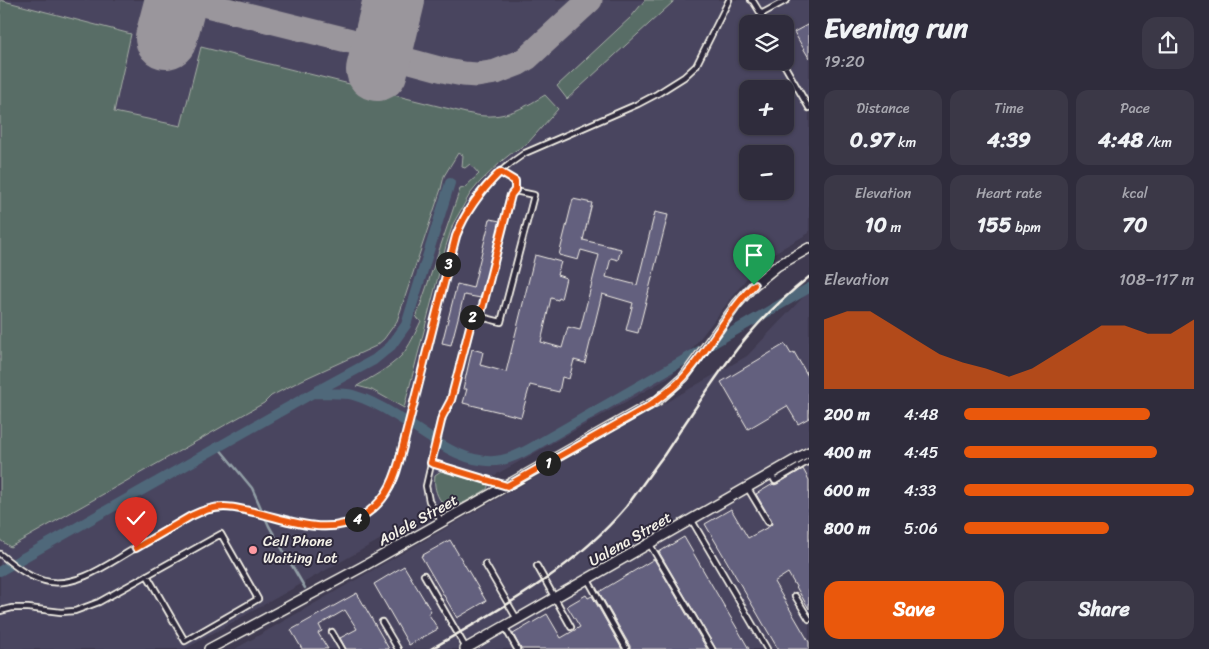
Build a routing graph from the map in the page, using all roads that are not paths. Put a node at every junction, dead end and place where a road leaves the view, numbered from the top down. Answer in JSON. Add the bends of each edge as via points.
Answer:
{"nodes":[{"id":1,"x":729,"y":0,"type":"edge"},
{"id":2,"x":751,"y":0,"type":"edge"},
{"id":3,"x":787,"y":0,"type":"edge"},
{"id":4,"x":761,"y":14,"type":"joint"},
{"id":5,"x":787,"y":70,"type":"edge"},
{"id":6,"x":809,"y":108,"type":"edge"},
{"id":7,"x":500,"y":172,"type":"junction"},
{"id":8,"x":515,"y":190,"type":"junction"},
{"id":9,"x":809,"y":248,"type":"edge"},
{"id":10,"x":480,"y":317,"type":"junction"},
{"id":11,"x":808,"y":457,"type":"edge"},
{"id":12,"x":431,"y":463,"type":"junction"},
{"id":13,"x":507,"y":486,"type":"junction"},
{"id":14,"x":747,"y":487,"type":"junction"},
{"id":15,"x":692,"y":519,"type":"junction"},
{"id":16,"x":442,"y":522,"type":"junction"},
{"id":17,"x":768,"y":522,"type":"dead end"},
{"id":18,"x":650,"y":543,"type":"junction"},
{"id":19,"x":0,"y":554,"type":"edge"},
{"id":20,"x":485,"y":564,"type":"dead end"},
{"id":21,"x":538,"y":566,"type":"dead end"},
{"id":22,"x":148,"y":575,"type":"junction"},
{"id":23,"x":424,"y":575,"type":"dead end"},
{"id":24,"x":587,"y":579,"type":"junction"},
{"id":25,"x":795,"y":596,"type":"dead end"},
{"id":26,"x":555,"y":598,"type":"junction"},
{"id":27,"x":0,"y":611,"type":"edge"},
{"id":28,"x":517,"y":619,"type":"junction"},
{"id":29,"x":809,"y":619,"type":"edge"},
{"id":30,"x":382,"y":622,"type":"dead end"},
{"id":31,"x":504,"y":626,"type":"junction"},
{"id":32,"x":571,"y":627,"type":"dead end"},
{"id":33,"x":332,"y":632,"type":"dead end"},
{"id":34,"x":465,"y":648,"type":"edge"},
{"id":35,"x":626,"y":648,"type":"edge"},
{"id":36,"x":210,"y":649,"type":"edge"},
{"id":37,"x":342,"y":649,"type":"edge"},
{"id":38,"x":398,"y":649,"type":"edge"},
{"id":39,"x":517,"y":649,"type":"edge"},
{"id":40,"x":712,"y":649,"type":"edge"},
{"id":41,"x":767,"y":649,"type":"edge"}],
"edges":[{"from":1,"to":7,"type":"lane","via":[[696,66],[684,77],[638,104],[525,153]]},
{"from":2,"to":4,"type":"lane"},
{"from":3,"to":4,"type":"lane"},
{"from":5,"to":6,"type":"lane"},
{"from":7,"to":8,"type":"lane","via":[[515,181]]},
{"from":7,"to":19,"type":"lane","via":[[471,205],[460,225],[396,474],[387,493],[374,507],[359,518],[322,527],[244,510],[216,508],[172,526],[77,580],[58,583],[32,577]]},
{"from":8,"to":10,"type":"lane","via":[[511,195]]},
{"from":8,"to":10,"type":"lane","via":[[534,195],[501,322]]},
{"from":9,"to":13,"type":"street","name":"Aolele Street","via":[[777,266],[746,293],[676,385],[653,403]]},
{"from":10,"to":12,"type":"lane","via":[[473,315]]},
{"from":11,"to":14,"type":"street","name":"Ualena Street"},
{"from":12,"to":13,"type":"lane"},
{"from":12,"to":16,"type":"lane","via":[[427,494]]},
{"from":13,"to":16,"type":"street","name":"Aolele Street"},
{"from":14,"to":15,"type":"street","name":"Ualena Street"},
{"from":14,"to":17,"type":"lane"},
{"from":15,"to":18,"type":"street","name":"Ualena Street"},
{"from":15,"to":41,"type":"lane"},
{"from":16,"to":36,"type":"street","name":"Aolele Street"},
{"from":18,"to":24,"type":"street","name":"Ualena Street"},
{"from":18,"to":40,"type":"lane"},
{"from":20,"to":28,"type":"lane"},
{"from":21,"to":26,"type":"lane"},
{"from":22,"to":22,"type":"lane","via":[[221,534],[258,599],[185,641]]},
{"from":22,"to":27,"type":"lane","via":[[99,602],[75,611],[12,608]]},
{"from":23,"to":34,"type":"lane"},
{"from":24,"to":26,"type":"street","name":"Ualena Street"},
{"from":24,"to":35,"type":"lane"},
{"from":25,"to":29,"type":"lane"},
{"from":26,"to":28,"type":"street","name":"Ualena Street"},
{"from":26,"to":32,"type":"lane"},
{"from":28,"to":31,"type":"street","name":"Ualena Street"},
{"from":30,"to":38,"type":"lane"},
{"from":31,"to":34,"type":"street","name":"Ualena Street"},
{"from":31,"to":39,"type":"lane"},
{"from":33,"to":37,"type":"lane"}]}
